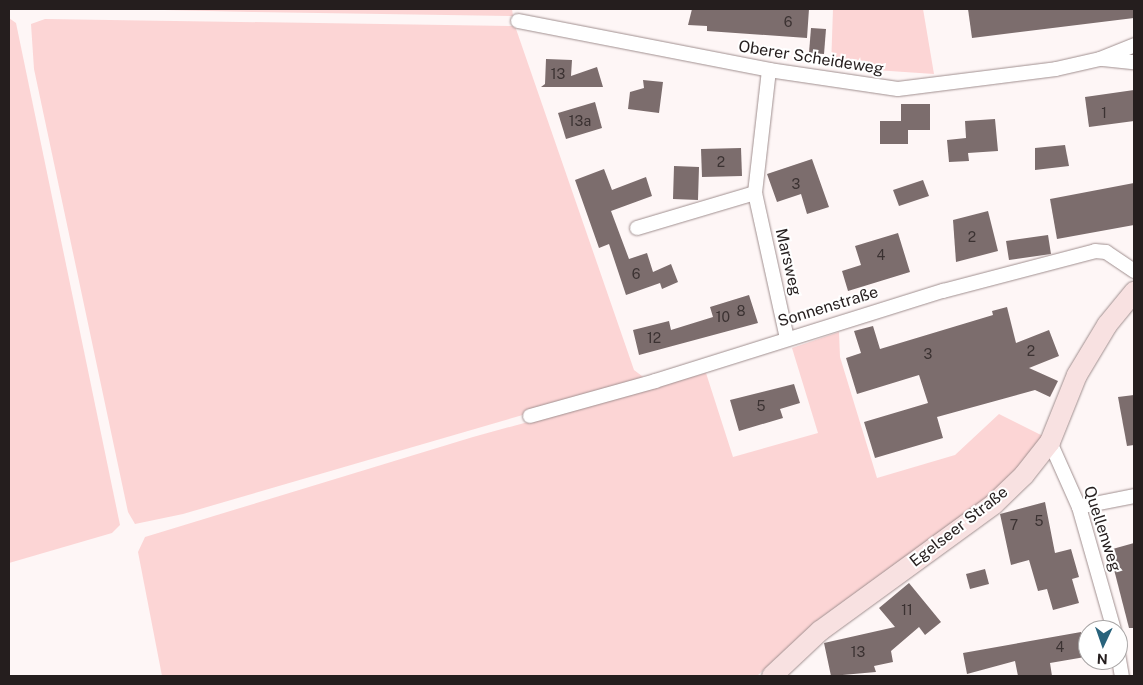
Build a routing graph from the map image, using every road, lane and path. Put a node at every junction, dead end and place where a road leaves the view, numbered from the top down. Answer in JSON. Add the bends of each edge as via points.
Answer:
{"nodes":[{"id":1,"x":518,"y":21,"type":"dead end"},
{"id":2,"x":1134,"y":45,"type":"edge"},
{"id":3,"x":1100,"y":58,"type":"junction"},
{"id":4,"x":1134,"y":62,"type":"edge"},
{"id":5,"x":769,"y":70,"type":"junction"},
{"id":6,"x":755,"y":193,"type":"junction"},
{"id":7,"x":637,"y":228,"type":"dead end"},
{"id":8,"x":1134,"y":272,"type":"edge"},
{"id":9,"x":1134,"y":292,"type":"edge"},
{"id":10,"x":788,"y":338,"type":"junction"},
{"id":11,"x":530,"y":416,"type":"dead end"},
{"id":12,"x":1050,"y":442,"type":"junction"},
{"id":13,"x":1134,"y":496,"type":"edge"},
{"id":14,"x":1079,"y":507,"type":"junction"},
{"id":15,"x":1111,"y":620,"type":"edge"},
{"id":16,"x":772,"y":676,"type":"edge"}],
"edges":[{"from":1,"to":5,"type":"street","name":"Oberer Scheideweg"},
{"from":2,"to":3,"type":"street","name":"Oberer Scheideweg"},
{"from":3,"to":4,"type":"street","name":"Oberer Scheideweg"},
{"from":3,"to":5,"type":"street","name":"Oberer Scheideweg","via":[[1056,69],[898,89]]},
{"from":5,"to":6,"type":"street","name":"Marsweg"},
{"from":6,"to":7,"type":"street"},
{"from":6,"to":10,"type":"street","name":"Marsweg"},
{"from":8,"to":10,"type":"street","name":"Sonnenstraße","via":[[1106,252],[1095,251],[943,291]]},
{"from":9,"to":12,"type":"street","name":"Egelseer Straße","via":[[1107,325],[1078,375]]},
{"from":10,"to":11,"type":"street","name":"Sonnenstraße","via":[[655,381]]},
{"from":12,"to":14,"type":"street","name":"Quellenweg"},
{"from":12,"to":16,"type":"street","name":"Egelseer Straße","via":[[994,504],[820,631]]},
{"from":13,"to":14,"type":"street"},
{"from":14,"to":15,"type":"street","name":"Quellenweg"}]}
